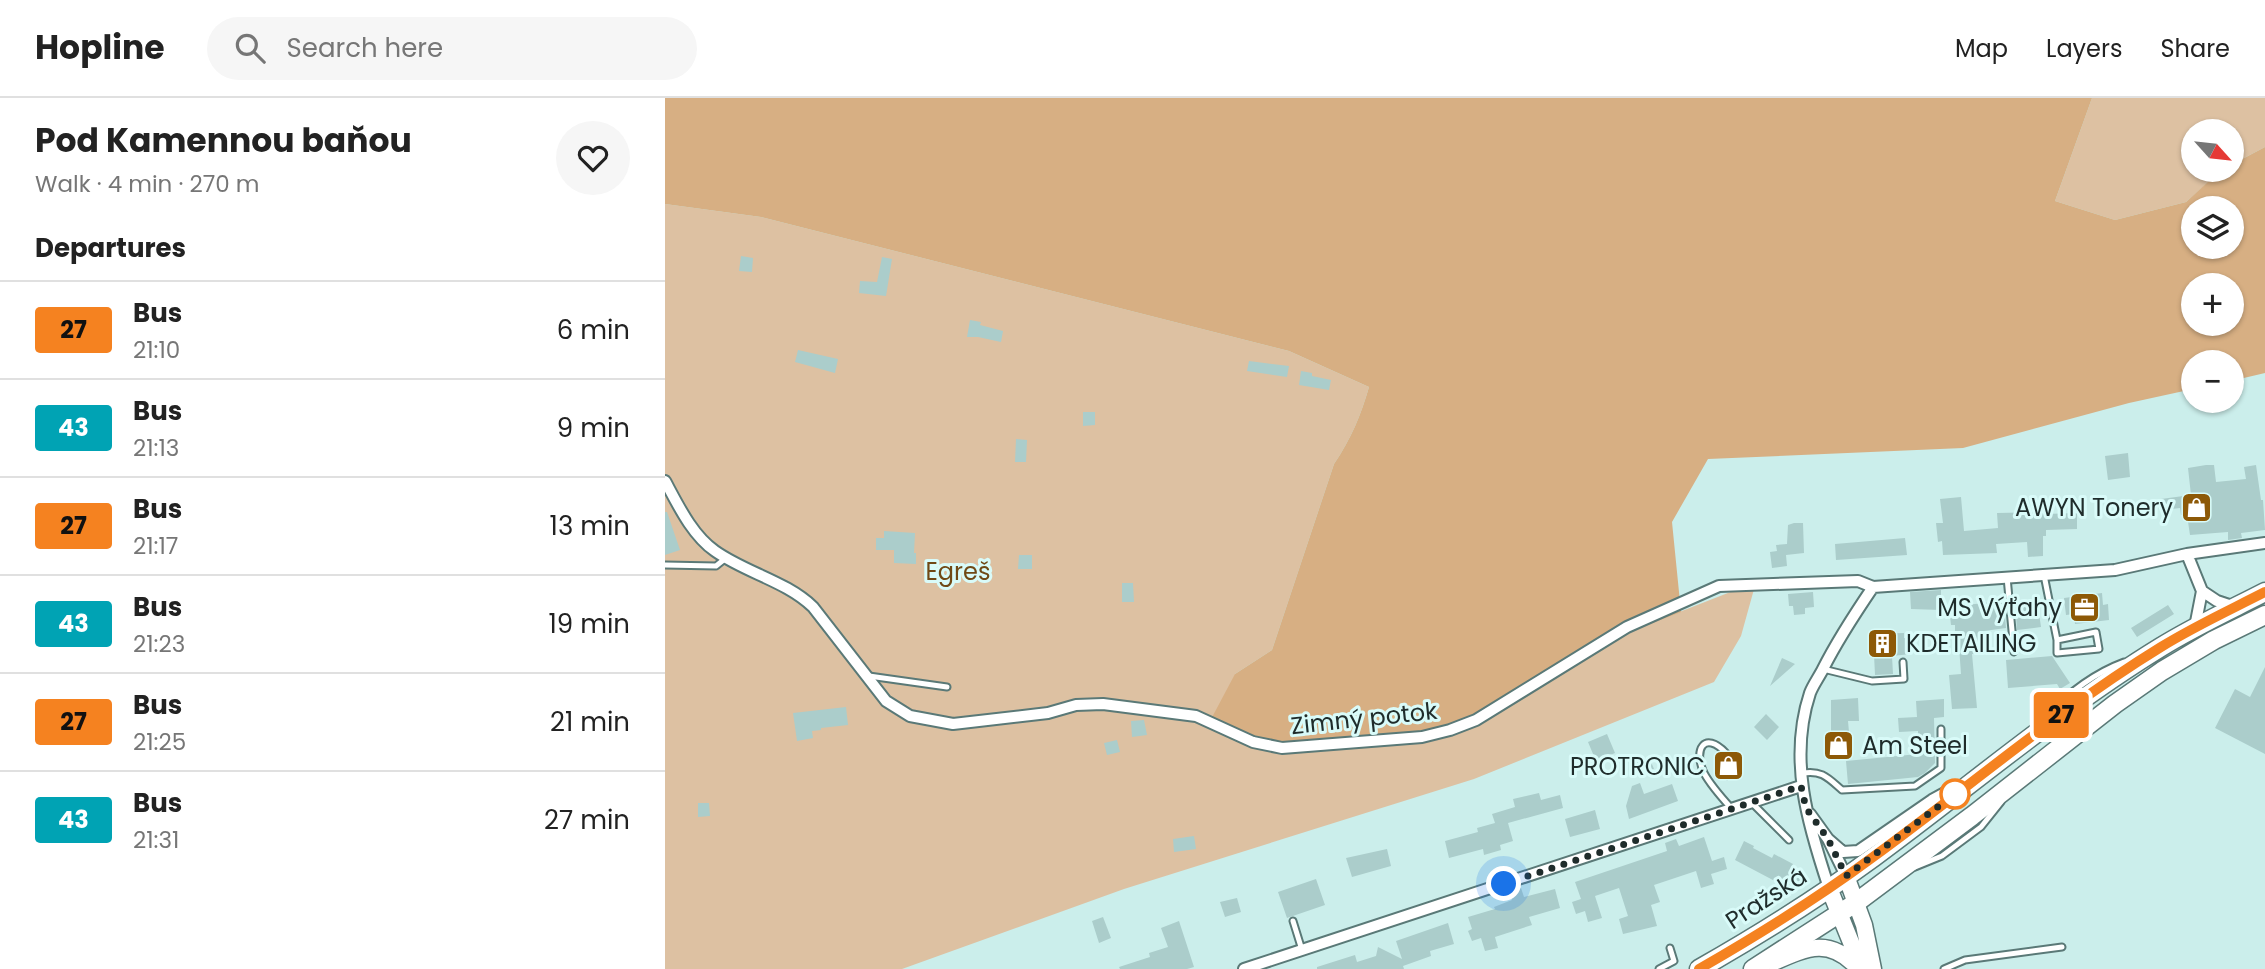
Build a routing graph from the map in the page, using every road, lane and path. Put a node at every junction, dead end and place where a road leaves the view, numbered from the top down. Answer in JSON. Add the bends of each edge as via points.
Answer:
{"nodes":[{"id":1,"x":665,"y":481,"type":"edge"},
{"id":2,"x":2265,"y":543,"type":"edge"},
{"id":3,"x":2187,"y":554,"type":"junction"},
{"id":4,"x":726,"y":558,"type":"junction"},
{"id":5,"x":665,"y":565,"type":"edge"},
{"id":6,"x":2044,"y":575,"type":"junction"},
{"id":7,"x":2007,"y":577,"type":"junction"},
{"id":8,"x":1873,"y":587,"type":"junction"},
{"id":9,"x":2202,"y":591,"type":"junction"},
{"id":10,"x":2265,"y":592,"type":"edge"},
{"id":11,"x":2235,"y":607,"type":"junction"},
{"id":12,"x":2265,"y":615,"type":"edge"},
{"id":13,"x":2195,"y":627,"type":"junction"},
{"id":14,"x":2057,"y":640,"type":"junction"},
{"id":15,"x":2014,"y":652,"type":"dead end"},
{"id":16,"x":1903,"y":662,"type":"dead end"},
{"id":17,"x":1823,"y":669,"type":"junction"},
{"id":18,"x":866,"y":676,"type":"junction"},
{"id":19,"x":947,"y":687,"type":"dead end"},
{"id":20,"x":1941,"y":729,"type":"dead end"},
{"id":21,"x":1726,"y":752,"type":"dead end"},
{"id":22,"x":1992,"y":765,"type":"junction"},
{"id":23,"x":1801,"y":774,"type":"junction"},
{"id":24,"x":1801,"y":786,"type":"junction"},
{"id":25,"x":1751,"y":802,"type":"junction"},
{"id":26,"x":1806,"y":808,"type":"junction"},
{"id":27,"x":1732,"y":809,"type":"junction"},
{"id":28,"x":1828,"y":839,"type":"junction"},
{"id":29,"x":1789,"y":840,"type":"dead end"},
{"id":30,"x":1846,"y":876,"type":"junction"},
{"id":31,"x":1889,"y":878,"type":"junction"},
{"id":32,"x":1829,"y":888,"type":"junction"},
{"id":33,"x":1857,"y":902,"type":"junction"},
{"id":34,"x":1839,"y":913,"type":"junction"},
{"id":35,"x":1293,"y":921,"type":"dead end"},
{"id":36,"x":1864,"y":925,"type":"junction"},
{"id":37,"x":2061,"y":947,"type":"dead end"},
{"id":38,"x":1670,"y":948,"type":"dead end"},
{"id":39,"x":1303,"y":950,"type":"junction"},
{"id":40,"x":1244,"y":969,"type":"edge"},
{"id":41,"x":1659,"y":969,"type":"edge"},
{"id":42,"x":1699,"y":969,"type":"edge"},
{"id":43,"x":1753,"y":969,"type":"edge"},
{"id":44,"x":1759,"y":969,"type":"edge"},
{"id":45,"x":1860,"y":969,"type":"edge"},
{"id":46,"x":1873,"y":969,"type":"edge"},
{"id":47,"x":1944,"y":969,"type":"edge"}],
"edges":[{"from":1,"to":4,"type":"street","name":"Zimný potok","via":[[688,521],[712,550]]},
{"from":2,"to":3,"type":"street","name":"Zimný potok"},
{"from":3,"to":6,"type":"street","name":"Zimný potok","via":[[2125,568]]},
{"from":3,"to":9,"type":"street"},
{"from":4,"to":5,"type":"lane","via":[[716,566]]},
{"from":4,"to":18,"type":"street","name":"Zimný potok","via":[[801,596]]},
{"from":6,"to":7,"type":"street","name":"Zimný potok"},
{"from":6,"to":14,"type":"lane"},
{"from":7,"to":8,"type":"street","name":"Zimný potok"},
{"from":7,"to":15,"type":"lane"},
{"from":8,"to":17,"type":"street"},
{"from":8,"to":18,"type":"street","name":"Zimný potok","via":[[1858,581],[1720,586],[1627,627],[1476,720],[1422,737],[1282,748],[1253,741],[1196,716],[1103,704],[953,724],[910,716],[886,701]]},
{"from":9,"to":11,"type":"street"},
{"from":9,"to":13,"type":"street"},
{"from":10,"to":11,"type":"main road","name":"Pražská"},
{"from":11,"to":13,"type":"main road","name":"Pražská"},
{"from":12,"to":31,"type":"main road","via":[[2162,671]]},
{"from":13,"to":22,"type":"main road","name":"Pražská"},
{"from":14,"to":14,"type":"lane","via":[[2057,653],[2099,649],[2096,632]]},
{"from":16,"to":17,"type":"lane","via":[[1904,679],[1872,681]]},
{"from":17,"to":23,"type":"street","via":[[1811,693],[1800,742]]},
{"from":18,"to":19,"type":"lane"},
{"from":20,"to":23,"type":"lane","via":[[1941,768],[1915,786],[1842,790],[1815,771]]},
{"from":21,"to":27,"type":"lane","via":[[1709,742],[1699,751],[1705,775]]},
{"from":22,"to":28,"type":"street","name":"Pražská","via":[[1858,851],[1843,852]]},
{"from":22,"to":30,"type":"main road","name":"Pražská"},
{"from":23,"to":24,"type":"street"},
{"from":24,"to":25,"type":"street"},
{"from":24,"to":26,"type":"street"},
{"from":25,"to":27,"type":"street"},
{"from":25,"to":29,"type":"lane"},
{"from":26,"to":28,"type":"street"},
{"from":26,"to":32,"type":"street"},
{"from":27,"to":39,"type":"street"},
{"from":28,"to":30,"type":"street"},
{"from":30,"to":32,"type":"main road","name":"Pražská"},
{"from":30,"to":33,"type":"street"},
{"from":31,"to":33,"type":"main road"},
{"from":31,"to":36,"type":"street","via":[[1873,896]]},
{"from":32,"to":34,"type":"street"},
{"from":32,"to":42,"type":"main road","name":"Pražská"},
{"from":33,"to":34,"type":"main road"},
{"from":33,"to":36,"type":"street"},
{"from":34,"to":43,"type":"main road"},
{"from":34,"to":45,"type":"street"},
{"from":35,"to":39,"type":"lane"},
{"from":36,"to":46,"type":"street"},
{"from":37,"to":47,"type":"lane","via":[[1965,960]]},
{"from":38,"to":41,"type":"lane","via":[[1674,961]]},
{"from":39,"to":40,"type":"street"},
{"from":44,"to":45,"type":"street","via":[[1805,948],[1819,947],[1842,954]]}]}
